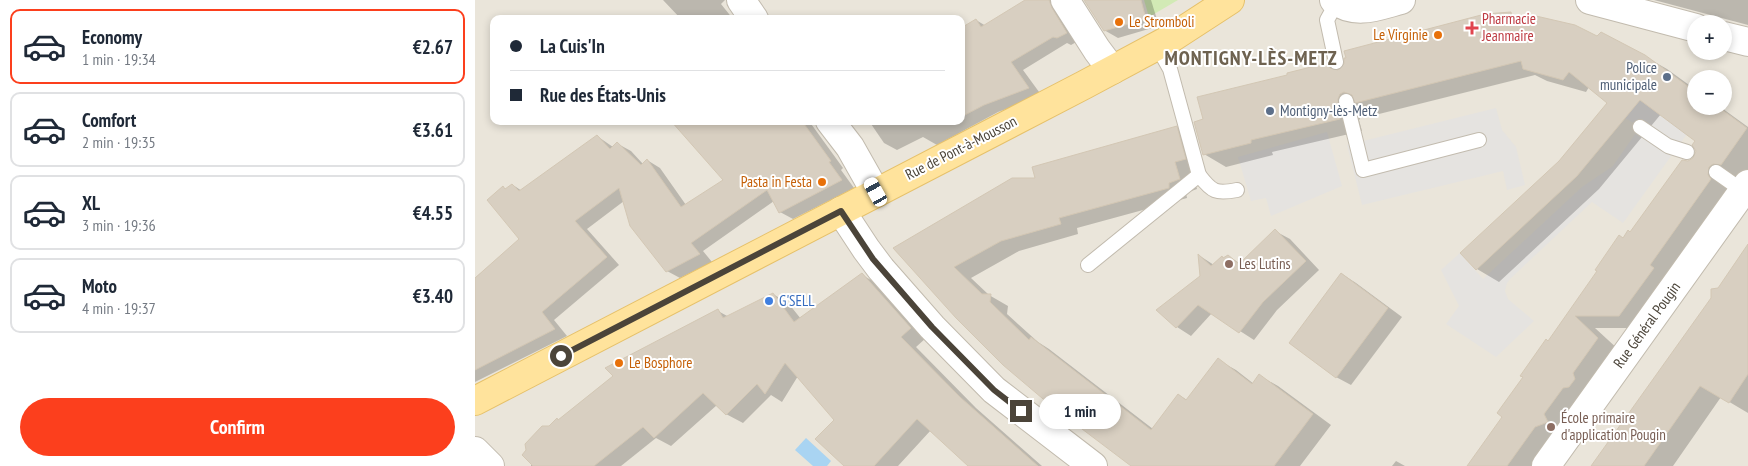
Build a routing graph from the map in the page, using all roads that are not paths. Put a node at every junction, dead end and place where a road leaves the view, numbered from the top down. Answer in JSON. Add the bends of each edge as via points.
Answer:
{"nodes":[{"id":1,"x":741,"y":0,"type":"edge"},
{"id":2,"x":1065,"y":0,"type":"edge"},
{"id":3,"x":1230,"y":0,"type":"edge"},
{"id":4,"x":1401,"y":0,"type":"edge"},
{"id":5,"x":1589,"y":0,"type":"edge"},
{"id":6,"x":1336,"y":1,"type":"edge"},
{"id":7,"x":751,"y":15,"type":"edge"},
{"id":8,"x":1687,"y":26,"type":"edge"},
{"id":9,"x":1732,"y":38,"type":"edge"},
{"id":10,"x":1748,"y":42,"type":"edge"},
{"id":11,"x":1157,"y":46,"type":"junction"},
{"id":12,"x":1336,"y":62,"type":"dead end"},
{"id":13,"x":1112,"y":70,"type":"junction"},
{"id":14,"x":1346,"y":101,"type":"dead end"},
{"id":15,"x":833,"y":125,"type":"edge"},
{"id":16,"x":1641,"y":127,"type":"dead end"},
{"id":17,"x":1479,"y":140,"type":"dead end"},
{"id":18,"x":1687,"y":152,"type":"dead end"},
{"id":19,"x":1716,"y":172,"type":"dead end"},
{"id":20,"x":1199,"y":175,"type":"junction"},
{"id":21,"x":1746,"y":187,"type":"edge"},
{"id":22,"x":1237,"y":190,"type":"dead end"},
{"id":23,"x":876,"y":192,"type":"junction"},
{"id":24,"x":841,"y":211,"type":"junction"},
{"id":25,"x":1088,"y":266,"type":"dead end"},
{"id":26,"x":475,"y":401,"type":"edge"},
{"id":27,"x":475,"y":452,"type":"edge"},
{"id":28,"x":490,"y":466,"type":"edge"},
{"id":29,"x":1093,"y":466,"type":"edge"},
{"id":30,"x":1546,"y":466,"type":"edge"}],
"edges":[{"from":1,"to":7,"type":"street"},
{"from":2,"to":13,"type":"street"},
{"from":3,"to":11,"type":"main road","name":"Rue de Pont-à-Mousson"},
{"from":4,"to":6,"type":"street","via":[[1361,9]]},
{"from":5,"to":8,"type":"street"},
{"from":6,"to":12,"type":"lane","via":[[1327,20]]},
{"from":9,"to":10,"type":"street"},
{"from":11,"to":13,"type":"main road","name":"Rue de Pont-à-Mousson"},
{"from":11,"to":20,"type":"lane","via":[[1170,69]]},
{"from":13,"to":23,"type":"main road","name":"Rue de Pont-à-Mousson"},
{"from":14,"to":17,"type":"lane","via":[[1363,170]]},
{"from":15,"to":23,"type":"street"},
{"from":16,"to":18,"type":"lane","via":[[1668,146]]},
{"from":19,"to":21,"type":"lane"},
{"from":20,"to":22,"type":"lane","via":[[1215,192]]},
{"from":20,"to":25,"type":"lane"},
{"from":21,"to":30,"type":"street","name":"Rue Général Pougin"},
{"from":23,"to":24,"type":"main road","name":"Rue de Pont-à-Mousson"},
{"from":24,"to":26,"type":"main road","name":"Rue de Pont-à-Mousson"},
{"from":24,"to":29,"type":"street","via":[[881,269],[994,390]]},
{"from":27,"to":28,"type":"street"}]}
